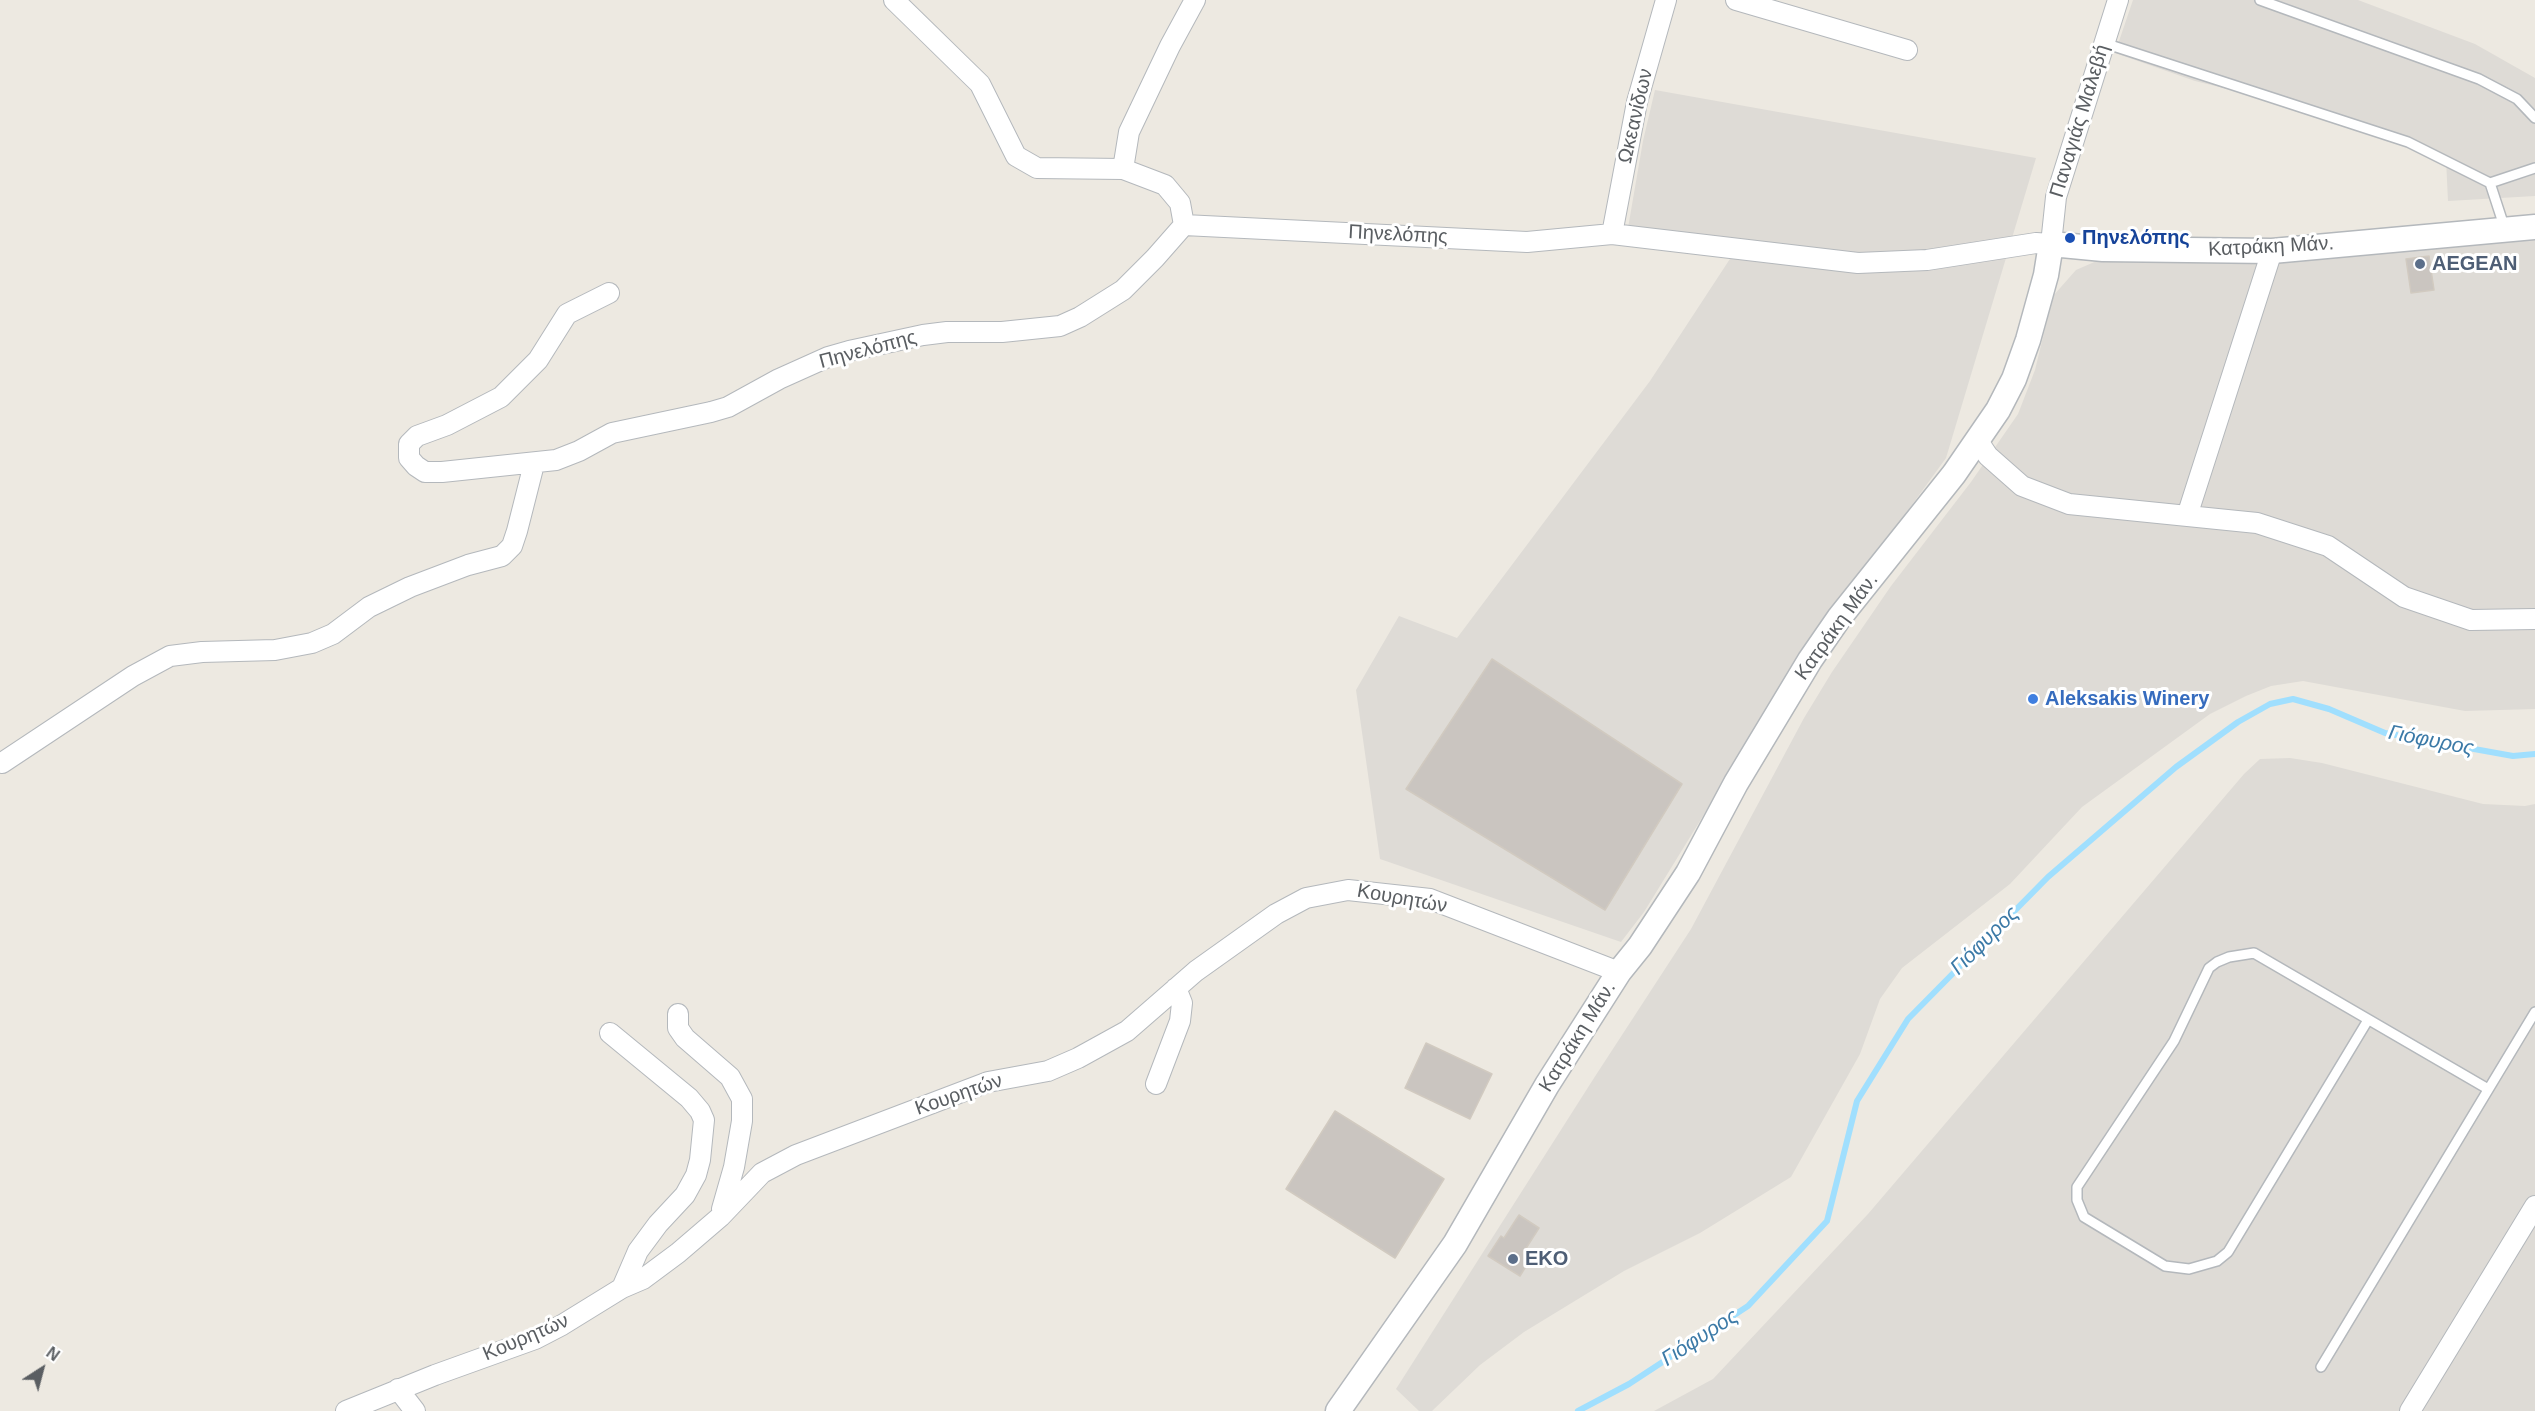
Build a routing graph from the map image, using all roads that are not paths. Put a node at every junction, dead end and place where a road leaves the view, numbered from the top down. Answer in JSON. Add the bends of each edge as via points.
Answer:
{"nodes":[{"id":1,"x":894,"y":0,"type":"edge"},
{"id":2,"x":1196,"y":0,"type":"edge"},
{"id":3,"x":1666,"y":0,"type":"edge"},
{"id":4,"x":1736,"y":0,"type":"edge"},
{"id":5,"x":2118,"y":0,"type":"edge"},
{"id":6,"x":2260,"y":0,"type":"edge"},
{"id":7,"x":2104,"y":43,"type":"junction"},
{"id":8,"x":1907,"y":51,"type":"dead end"},
{"id":9,"x":2535,"y":118,"type":"edge"},
{"id":10,"x":2535,"y":168,"type":"edge"},
{"id":11,"x":1123,"y":169,"type":"junction"},
{"id":12,"x":2490,"y":183,"type":"junction"},
{"id":13,"x":1184,"y":225,"type":"junction"},
{"id":14,"x":2535,"y":227,"type":"edge"},
{"id":15,"x":2505,"y":231,"type":"junction"},
{"id":16,"x":1612,"y":234,"type":"junction"},
{"id":17,"x":2051,"y":244,"type":"junction"},
{"id":18,"x":2272,"y":251,"type":"junction"},
{"id":19,"x":609,"y":293,"type":"dead end"},
{"id":20,"x":1978,"y":441,"type":"junction"},
{"id":21,"x":534,"y":464,"type":"junction"},
{"id":22,"x":2187,"y":516,"type":"junction"},
{"id":23,"x":2535,"y":619,"type":"edge"},
{"id":24,"x":2,"y":763,"type":"dead end"},
{"id":25,"x":1620,"y":972,"type":"junction"},
{"id":26,"x":1176,"y":988,"type":"junction"},
{"id":27,"x":2535,"y":1012,"type":"edge"},
{"id":28,"x":678,"y":1014,"type":"dead end"},
{"id":29,"x":2368,"y":1020,"type":"junction"},
{"id":30,"x":610,"y":1033,"type":"dead end"},
{"id":31,"x":1156,"y":1084,"type":"dead end"},
{"id":32,"x":2488,"y":1089,"type":"junction"},
{"id":33,"x":720,"y":1217,"type":"junction"},
{"id":34,"x":2532,"y":1218,"type":"edge"},
{"id":35,"x":622,"y":1288,"type":"junction"},
{"id":36,"x":2321,"y":1367,"type":"dead end"},
{"id":37,"x":398,"y":1389,"type":"junction"},
{"id":38,"x":346,"y":1411,"type":"edge"},
{"id":39,"x":415,"y":1411,"type":"edge"},
{"id":40,"x":1338,"y":1411,"type":"edge"},
{"id":41,"x":2410,"y":1411,"type":"edge"}],
"edges":[{"from":1,"to":11,"type":"street","via":[[980,84],[1016,156],[1037,168]]},
{"from":2,"to":11,"type":"street","via":[[1129,132]]},
{"from":3,"to":16,"type":"street","name":"Ωκεανίδων","via":[[1637,102]]},
{"from":4,"to":8,"type":"street"},
{"from":5,"to":7,"type":"street","name":"Παναγιάς Μαλεβή"},
{"from":6,"to":9,"type":"lane","via":[[2479,79],[2517,99]]},
{"from":7,"to":12,"type":"lane","via":[[2408,142]]},
{"from":7,"to":17,"type":"street","name":"Παναγιάς Μαλεβή","via":[[2056,197]]},
{"from":10,"to":12,"type":"lane"},
{"from":11,"to":13,"type":"street","via":[[1165,185],[1180,203]]},
{"from":12,"to":15,"type":"lane"},
{"from":13,"to":16,"type":"street","name":"Πηνελόπης","via":[[1527,242]]},
{"from":13,"to":21,"type":"street","name":"Πηνελόπης","via":[[1123,290],[1059,326],[931,334],[849,351],[778,379],[728,407],[612,433],[579,451]]},
{"from":14,"to":15,"type":"street","name":"Κατράκη Μάν."},
{"from":15,"to":18,"type":"street","name":"Κατράκη Μάν."},
{"from":16,"to":17,"type":"street","name":"Πηνελόπης","via":[[1858,263],[1927,260]]},
{"from":17,"to":18,"type":"street","name":"Κατράκη Μάν.","via":[[2103,249]]},
{"from":17,"to":20,"type":"street","name":"Κατράκη Μάν.","via":[[2046,275],[2014,379]]},
{"from":18,"to":22,"type":"street"},
{"from":19,"to":21,"type":"street","name":"Πηνελόπης","via":[[567,314],[538,360],[501,397],[417,436],[409,444],[409,458],[424,472]]},
{"from":20,"to":22,"type":"street","via":[[1988,456],[2022,486],[2068,504]]},
{"from":20,"to":25,"type":"street","name":"Κατράκη Μάν.","via":[[1816,652],[1736,783],[1688,873]]},
{"from":21,"to":24,"type":"street","via":[[512,546],[502,556],[410,587],[312,643],[275,650],[170,656],[133,676]]},
{"from":22,"to":23,"type":"street","via":[[2257,523],[2328,546],[2404,597],[2471,620]]},
{"from":25,"to":26,"type":"street","name":"Κουρητών","via":[[1430,899],[1347,890],[1315,895],[1286,908]]},
{"from":25,"to":40,"type":"street","name":"Κατράκη Μάν.","via":[[1547,1085],[1455,1244]]},
{"from":26,"to":31,"type":"street","via":[[1182,1003],[1180,1021]]},
{"from":26,"to":33,"type":"street","name":"Κουρητών","via":[[1127,1031],[1057,1068],[988,1082],[796,1155],[762,1173]]},
{"from":27,"to":32,"type":"lane"},
{"from":28,"to":33,"type":"street","via":[[678,1028],[685,1038],[730,1077],[742,1099],[734,1167]]},
{"from":29,"to":29,"type":"lane","via":[[2254,953],[2217,962],[2209,968],[2174,1041],[2077,1187],[2084,1217],[2164,1266],[2189,1269],[2217,1261],[2228,1252]]},
{"from":29,"to":32,"type":"lane"},
{"from":30,"to":35,"type":"street","via":[[689,1098],[704,1120],[696,1175],[685,1195],[638,1251]]},
{"from":32,"to":36,"type":"lane"},
{"from":33,"to":35,"type":"street","name":"Κουρητών","via":[[660,1266]]},
{"from":34,"to":41,"type":"street"},
{"from":35,"to":37,"type":"street","name":"Κουρητών","via":[[542,1336]]},
{"from":37,"to":38,"type":"street","name":"Κουρητών"},
{"from":37,"to":39,"type":"street"}]}
